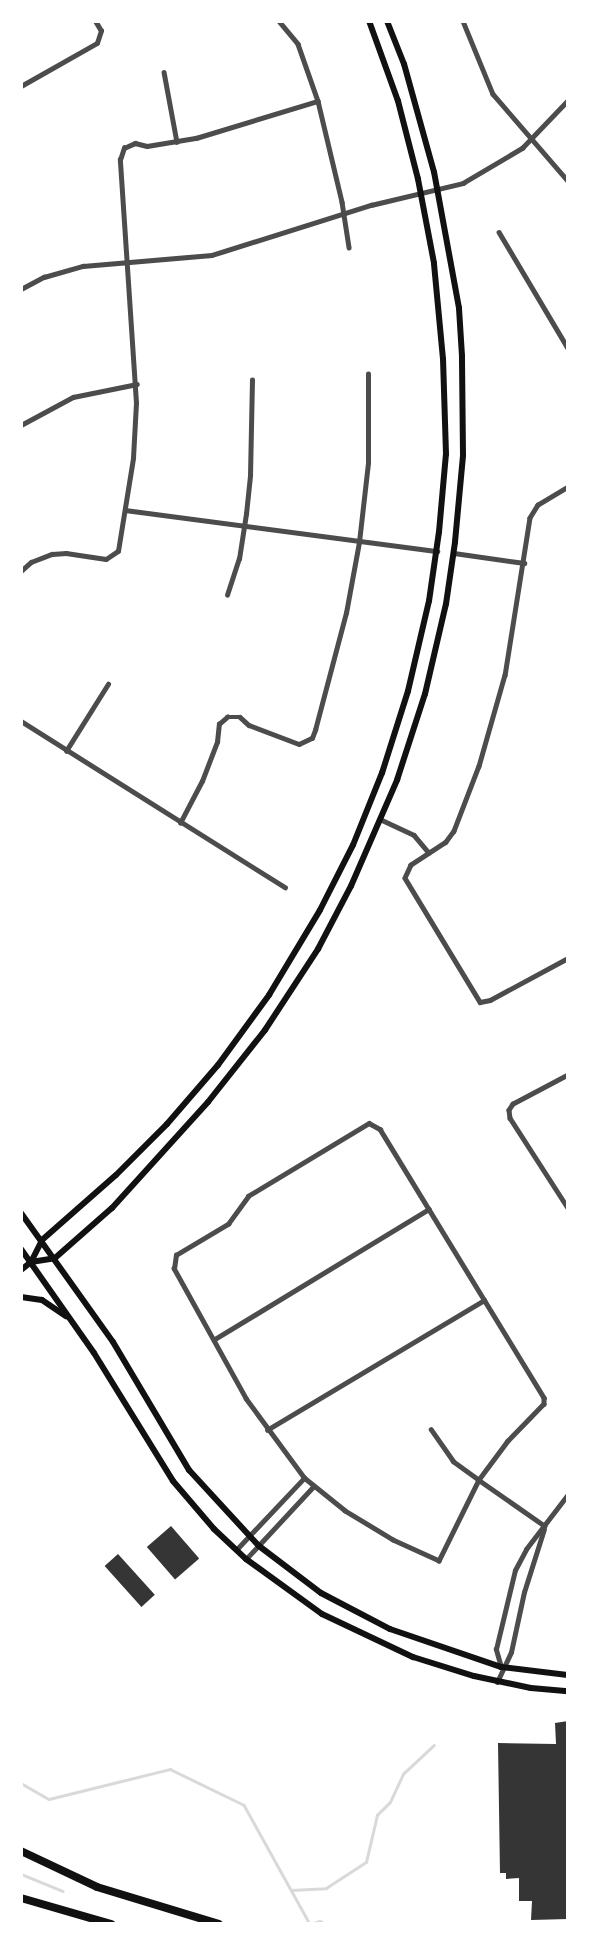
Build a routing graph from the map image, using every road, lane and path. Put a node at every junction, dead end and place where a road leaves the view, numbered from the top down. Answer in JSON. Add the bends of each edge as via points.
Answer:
{"nodes":[{"id":1,"x":95,"y":21,"type":"edge"},
{"id":2,"x":279,"y":21,"type":"edge"},
{"id":3,"x":369,"y":21,"type":"edge"},
{"id":4,"x":387,"y":21,"type":"edge"},
{"id":5,"x":463,"y":21,"type":"edge"},
{"id":6,"x":164,"y":72,"type":"dead end"},
{"id":7,"x":21,"y":86,"type":"edge"},
{"id":8,"x":568,"y":100,"type":"edge"},
{"id":9,"x":318,"y":101,"type":"junction"},
{"id":10,"x":531,"y":141,"type":"junction"},
{"id":11,"x":177,"y":142,"type":"junction"},
{"id":12,"x":568,"y":181,"type":"edge"},
{"id":13,"x":438,"y":189,"type":"junction"},
{"id":14,"x":421,"y":193,"type":"junction"},
{"id":15,"x":344,"y":213,"type":"junction"},
{"id":16,"x":499,"y":232,"type":"dead end"},
{"id":17,"x":349,"y":247,"type":"dead end"},
{"id":18,"x":128,"y":262,"type":"junction"},
{"id":19,"x":21,"y":289,"type":"edge"},
{"id":20,"x":568,"y":348,"type":"edge"},
{"id":21,"x":368,"y":374,"type":"dead end"},
{"id":22,"x":252,"y":380,"type":"dead end"},
{"id":23,"x":136,"y":384,"type":"junction"},
{"id":24,"x":21,"y":425,"type":"edge"},
{"id":25,"x":568,"y":487,"type":"edge"},
{"id":26,"x":125,"y":510,"type":"junction"},
{"id":27,"x":244,"y":526,"type":"junction"},
{"id":28,"x":359,"y":542,"type":"junction"},
{"id":29,"x":437,"y":551,"type":"junction"},
{"id":30,"x":454,"y":553,"type":"junction"},
{"id":31,"x":524,"y":563,"type":"junction"},
{"id":32,"x":21,"y":571,"type":"edge"},
{"id":33,"x":227,"y":595,"type":"dead end"},
{"id":34,"x":108,"y":684,"type":"dead end"},
{"id":35,"x":21,"y":721,"type":"edge"},
{"id":36,"x":66,"y":751,"type":"junction"},
{"id":37,"x":382,"y":820,"type":"junction"},
{"id":38,"x":180,"y":823,"type":"junction"},
{"id":39,"x":429,"y":853,"type":"junction"},
{"id":40,"x":285,"y":887,"type":"dead end"},
{"id":41,"x":568,"y":958,"type":"edge"},
{"id":42,"x":568,"y":1075,"type":"edge"},
{"id":43,"x":568,"y":1208,"type":"edge"},
{"id":44,"x":429,"y":1209,"type":"junction"},
{"id":45,"x":21,"y":1213,"type":"edge"},
{"id":46,"x":41,"y":1240,"type":"junction"},
{"id":47,"x":21,"y":1249,"type":"edge"},
{"id":48,"x":55,"y":1258,"type":"junction"},
{"id":49,"x":31,"y":1262,"type":"junction"},
{"id":50,"x":21,"y":1269,"type":"edge"},
{"id":51,"x":21,"y":1297,"type":"edge"},
{"id":52,"x":484,"y":1300,"type":"junction"},
{"id":53,"x":70,"y":1318,"type":"junction"},
{"id":54,"x":215,"y":1339,"type":"junction"},
{"id":55,"x":431,"y":1429,"type":"dead end"},
{"id":56,"x":267,"y":1430,"type":"junction"},
{"id":57,"x":304,"y":1478,"type":"junction"},
{"id":58,"x":479,"y":1480,"type":"junction"},
{"id":59,"x":313,"y":1487,"type":"junction"},
{"id":60,"x":568,"y":1494,"type":"edge"},
{"id":61,"x":545,"y":1526,"type":"junction"},
{"id":62,"x":249,"y":1536,"type":"junction"},
{"id":63,"x":259,"y":1546,"type":"junction"},
{"id":64,"x":236,"y":1550,"type":"junction"},
{"id":65,"x":246,"y":1559,"type":"junction"},
{"id":66,"x":501,"y":1667,"type":"junction"},
{"id":67,"x":568,"y":1675,"type":"edge"},
{"id":68,"x":497,"y":1682,"type":"junction"},
{"id":69,"x":568,"y":1691,"type":"edge"},
{"id":70,"x":22,"y":1851,"type":"edge"},
{"id":71,"x":21,"y":1898,"type":"edge"},
{"id":72,"x":111,"y":1924,"type":"edge"},
{"id":73,"x":219,"y":1924,"type":"edge"}],
"edges":[{"from":1,"to":7,"type":"street","via":[[100,31],[97,43]]},
{"from":2,"to":9,"type":"street","via":[[298,44]]},
{"from":3,"to":14,"type":"main road","via":[[398,101]]},
{"from":4,"to":13,"type":"main road"},
{"from":5,"to":10,"type":"street","via":[[493,94]]},
{"from":6,"to":11,"type":"street"},
{"from":8,"to":10,"type":"street"},
{"from":9,"to":11,"type":"street"},
{"from":9,"to":15,"type":"street"},
{"from":10,"to":12,"type":"street"},
{"from":10,"to":13,"type":"street","via":[[486,172]]},
{"from":11,"to":18,"type":"street","via":[[135,143],[121,154]]},
{"from":13,"to":14,"type":"street"},
{"from":13,"to":30,"type":"main road","via":[[462,356],[463,455]]},
{"from":14,"to":15,"type":"street"},
{"from":14,"to":29,"type":"main road","via":[[434,263],[443,359],[446,454]]},
{"from":15,"to":17,"type":"street"},
{"from":15,"to":18,"type":"street","via":[[212,255]]},
{"from":16,"to":20,"type":"street"},
{"from":18,"to":19,"type":"street","via":[[69,269]]},
{"from":18,"to":23,"type":"street"},
{"from":21,"to":28,"type":"street","via":[[368,463]]},
{"from":22,"to":27,"type":"street"},
{"from":23,"to":24,"type":"street","via":[[73,397]]},
{"from":23,"to":26,"type":"street"},
{"from":25,"to":31,"type":"street","via":[[533,511]]},
{"from":26,"to":27,"type":"street"},
{"from":26,"to":32,"type":"street","via":[[118,551],[111,558],[52,554],[41,556]]},
{"from":27,"to":28,"type":"street"},
{"from":27,"to":33,"type":"street"},
{"from":28,"to":29,"type":"street"},
{"from":28,"to":38,"type":"street","via":[[344,622],[312,738],[293,742],[240,717],[227,717],[219,724],[202,781]]},
{"from":29,"to":30,"type":"main road"},
{"from":29,"to":46,"type":"main road","via":[[411,678],[382,774],[303,940],[252,1020],[196,1091],[116,1175]]},
{"from":30,"to":31,"type":"street"},
{"from":30,"to":37,"type":"main road","via":[[425,694]]},
{"from":31,"to":39,"type":"street","via":[[507,666],[479,766],[451,837]]},
{"from":34,"to":36,"type":"street"},
{"from":35,"to":36,"type":"street"},
{"from":36,"to":38,"type":"street"},
{"from":37,"to":39,"type":"street","via":[[414,835]]},
{"from":37,"to":48,"type":"main road","via":[[318,949],[250,1050],[112,1209]]},
{"from":38,"to":40,"type":"street"},
{"from":39,"to":41,"type":"street","via":[[411,865],[405,883],[480,1002]]},
{"from":42,"to":43,"type":"street","via":[[513,1104],[509,1111]]},
{"from":44,"to":52,"type":"street"},
{"from":44,"to":54,"type":"street"},
{"from":44,"to":54,"type":"street","via":[[380,1129],[369,1124],[248,1196],[228,1224],[176,1255],[174,1269]]},
{"from":45,"to":46,"type":"main road"},
{"from":46,"to":48,"type":"main road"},
{"from":46,"to":49,"type":"main road"},
{"from":47,"to":49,"type":"main road"},
{"from":48,"to":49,"type":"main road"},
{"from":48,"to":62,"type":"main road","via":[[129,1367],[181,1458]]},
{"from":49,"to":50,"type":"main road"},
{"from":49,"to":53,"type":"main road"},
{"from":51,"to":53,"type":"main road","via":[[42,1300]]},
{"from":52,"to":56,"type":"street"},
{"from":52,"to":58,"type":"street","via":[[544,1404]]},
{"from":53,"to":64,"type":"main road","via":[[173,1481]]},
{"from":54,"to":56,"type":"street"},
{"from":55,"to":58,"type":"street","via":[[453,1461]]},
{"from":56,"to":57,"type":"street"},
{"from":57,"to":59,"type":"street"},
{"from":57,"to":62,"type":"street"},
{"from":58,"to":59,"type":"street","via":[[439,1561],[393,1540]]},
{"from":58,"to":61,"type":"street"},
{"from":59,"to":63,"type":"street"},
{"from":60,"to":61,"type":"street"},
{"from":61,"to":66,"type":"street","via":[[511,1652]]},
{"from":61,"to":66,"type":"street","via":[[526,1549],[510,1587],[496,1649]]},
{"from":62,"to":63,"type":"main road"},
{"from":62,"to":64,"type":"street"},
{"from":63,"to":65,"type":"street"},
{"from":63,"to":66,"type":"main road","via":[[351,1611],[416,1640]]},
{"from":64,"to":65,"type":"main road"},
{"from":65,"to":68,"type":"main road","via":[[352,1630],[413,1657]]},
{"from":66,"to":67,"type":"main road"},
{"from":66,"to":68,"type":"street"},
{"from":68,"to":69,"type":"main road"},
{"from":70,"to":73,"type":"highway","via":[[97,1887]]},
{"from":71,"to":72,"type":"highway"}]}
